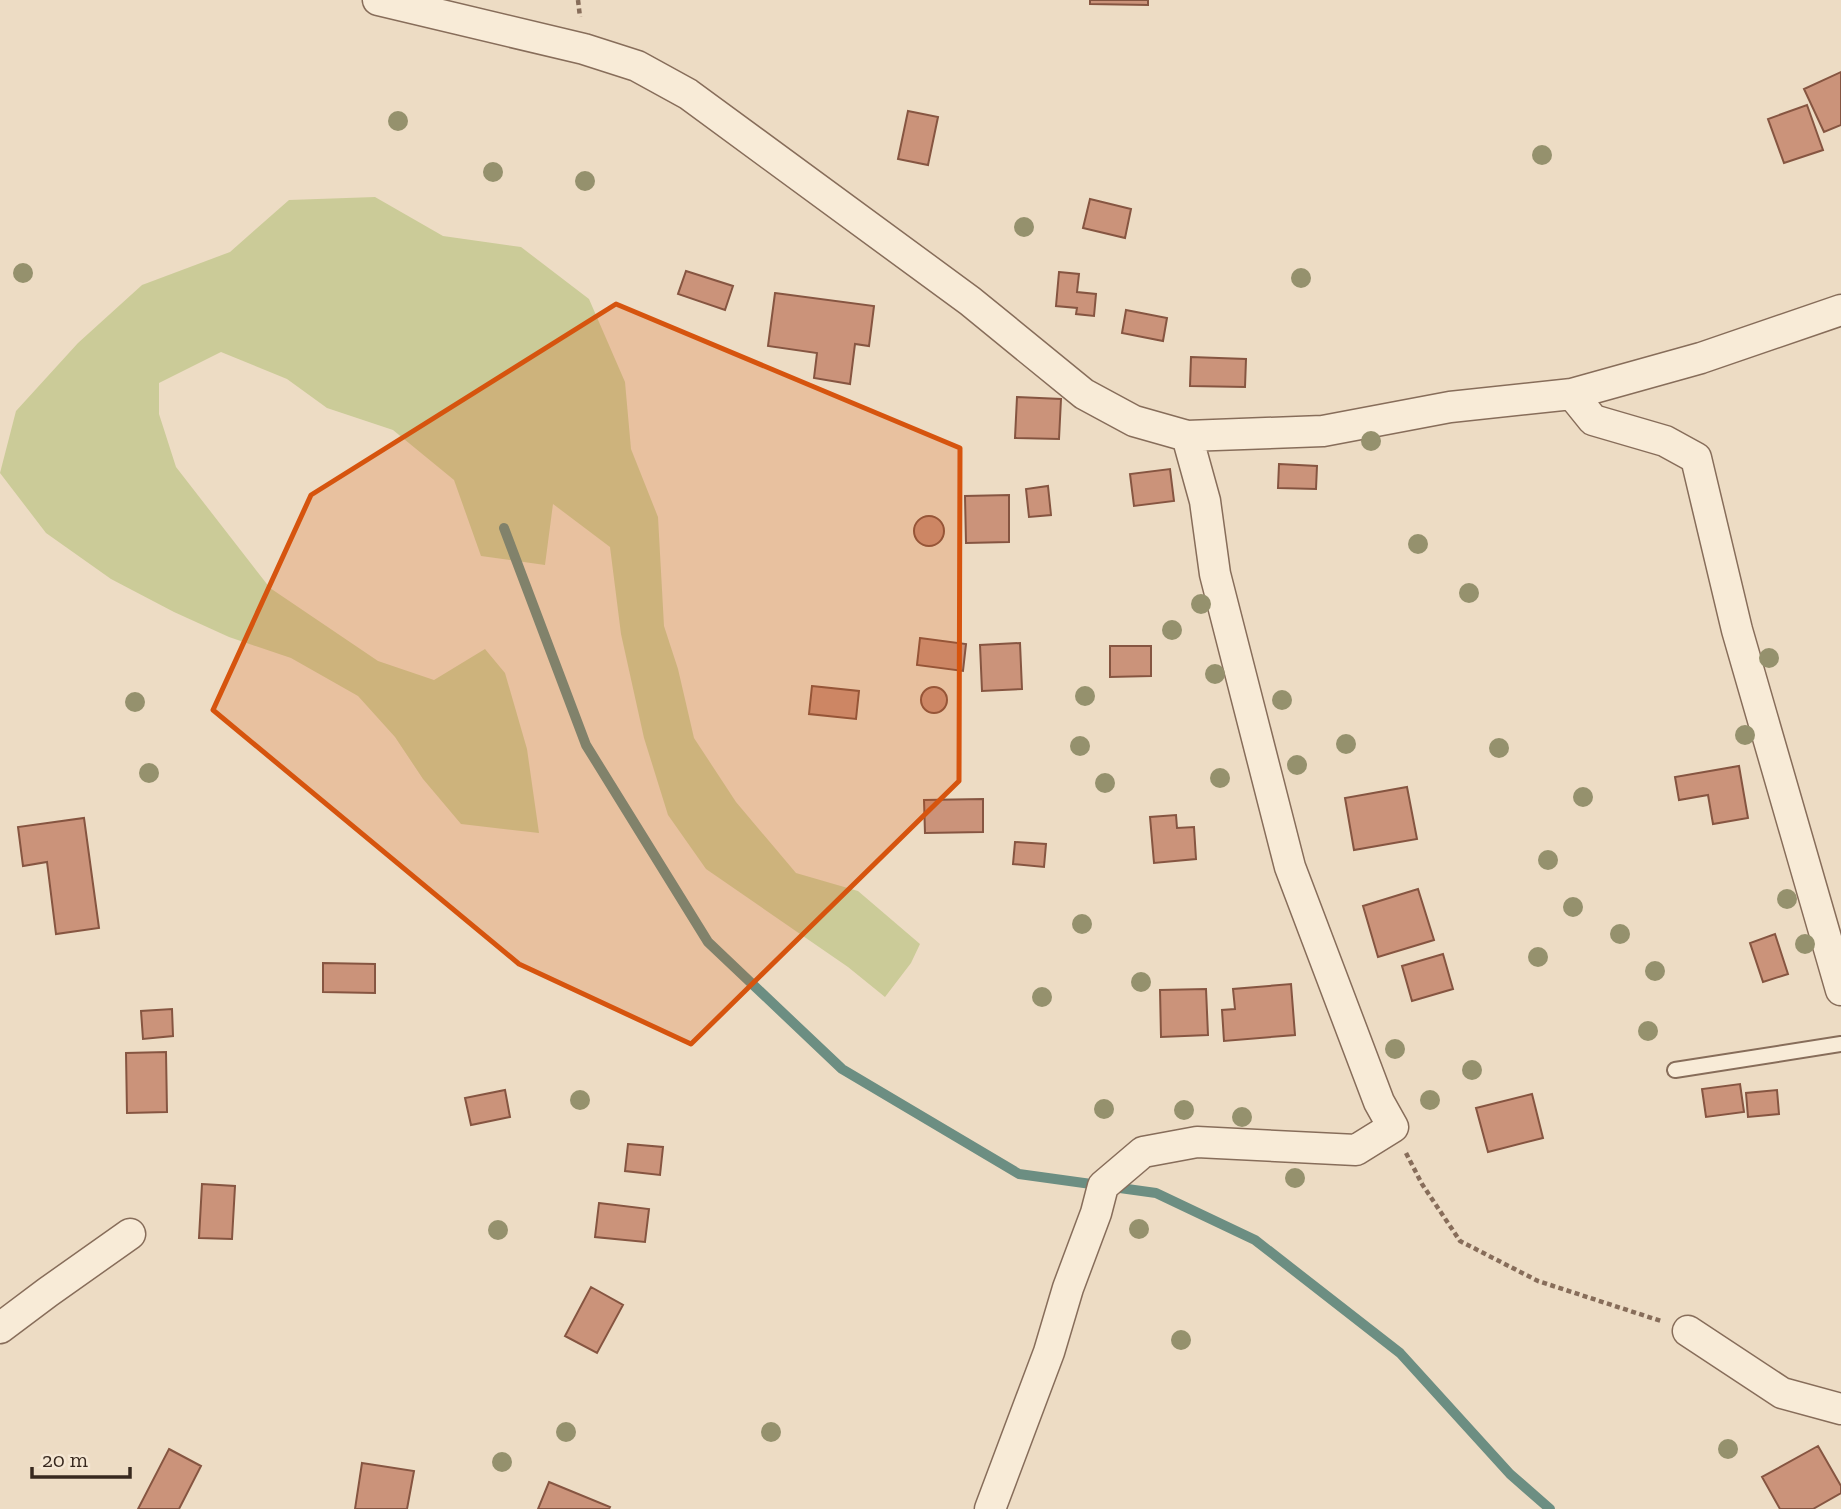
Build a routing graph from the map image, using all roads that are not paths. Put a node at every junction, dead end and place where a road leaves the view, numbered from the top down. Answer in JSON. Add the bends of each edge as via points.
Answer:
{"nodes":[{"id":1,"x":378,"y":0,"type":"edge"},
{"id":2,"x":1841,"y":310,"type":"edge"},
{"id":3,"x":1572,"y":394,"type":"junction"},
{"id":4,"x":1187,"y":436,"type":"junction"},
{"id":5,"x":1841,"y":990,"type":"edge"},
{"id":6,"x":1841,"y":1044,"type":"edge"},
{"id":7,"x":1675,"y":1070,"type":"dead end"},
{"id":8,"x":130,"y":1234,"type":"dead end"},
{"id":9,"x":0,"y":1328,"type":"edge"},
{"id":10,"x":1688,"y":1331,"type":"road end"},
{"id":11,"x":1841,"y":1409,"type":"edge"},
{"id":12,"x":989,"y":1509,"type":"edge"}],
"edges":[{"from":1,"to":4,"type":"street","via":[[637,66],[688,94],[970,301],[1084,394],[1134,421]]},
{"from":2,"to":3,"type":"street","via":[[1701,358]]},
{"from":3,"to":4,"type":"street","via":[[1450,407],[1322,431]]},
{"from":3,"to":5,"type":"street","via":[[1593,420],[1665,441],[1696,458],[1737,630]]},
{"from":4,"to":12,"type":"street","via":[[1205,501],[1215,574],[1290,867],[1379,1102],[1393,1127],[1356,1150],[1197,1142],[1143,1152],[1103,1185],[1049,1352]]},
{"from":6,"to":7,"type":"lane"},
{"from":8,"to":9,"type":"street"},
{"from":10,"to":11,"type":"street","via":[[1782,1393]]}]}
